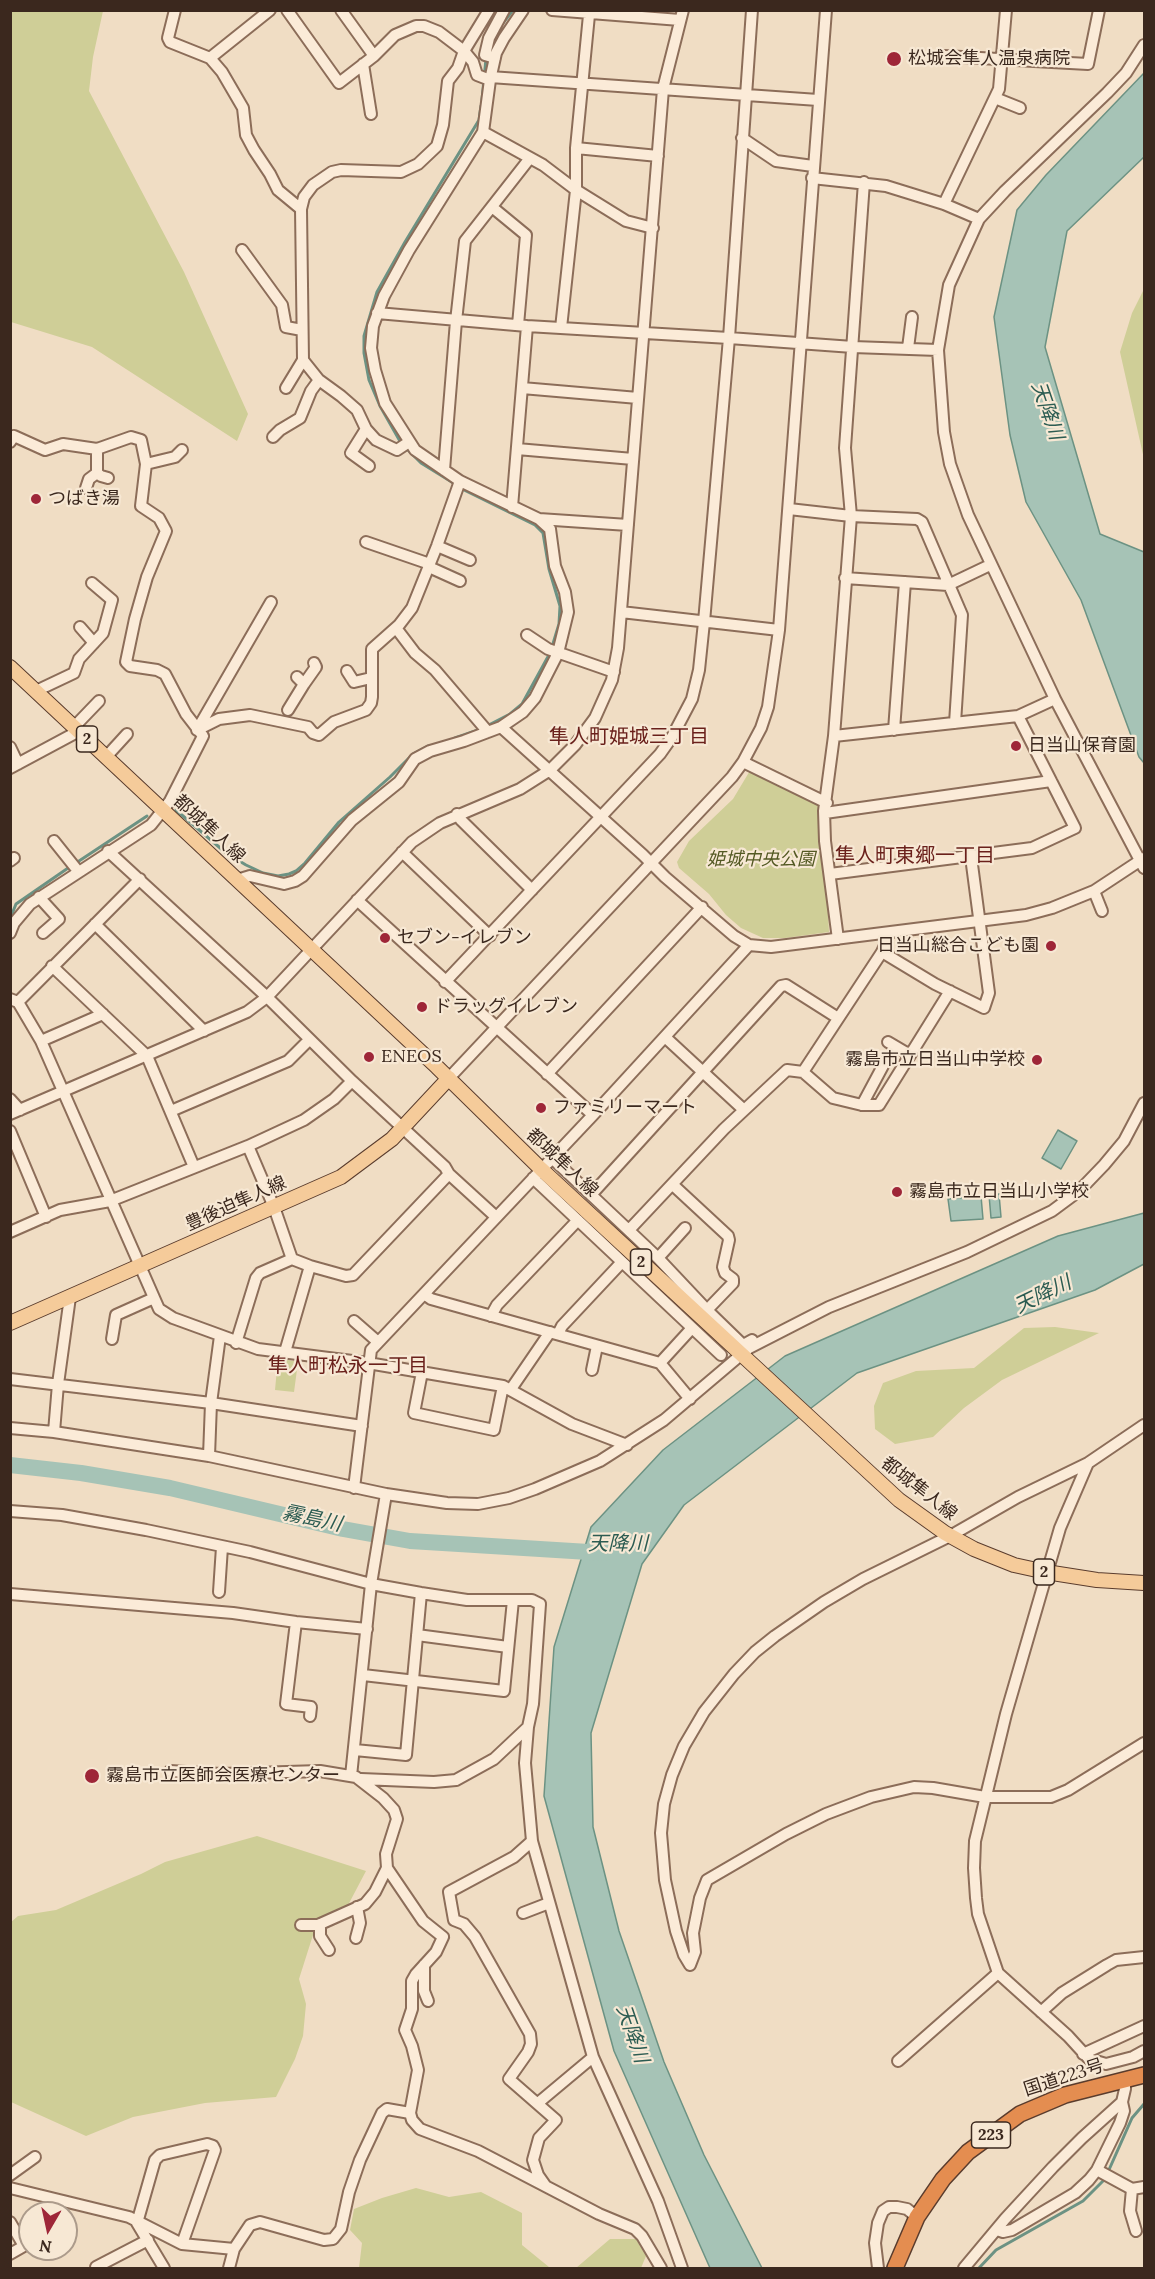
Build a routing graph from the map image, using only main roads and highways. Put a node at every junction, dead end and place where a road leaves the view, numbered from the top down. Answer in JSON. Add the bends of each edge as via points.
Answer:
{"nodes":[{"id":1,"x":10,"y":667,"type":"edge"},
{"id":2,"x":448,"y":1078,"type":"junction"},
{"id":3,"x":10,"y":1323,"type":"edge"},
{"id":4,"x":1144,"y":1583,"type":"edge"},
{"id":5,"x":1144,"y":2075,"type":"edge"},
{"id":6,"x":895,"y":2268,"type":"edge"}],
"edges":[{"from":1,"to":2,"type":"main road","name":"都城隼人線","number":"2"},
{"from":2,"to":3,"type":"main road","name":"豊後迫隼人線","via":[[392,1139],[341,1177]]},
{"from":2,"to":4,"type":"main road","name":"都城隼人線","number":"2","via":[[537,1174],[881,1484],[947,1535],[992,1557],[1046,1572]]},
{"from":5,"to":6,"type":"highway","name":"国道223号","number":"223","via":[[1065,2095],[1020,2114],[968,2152],[943,2179],[917,2217]]}]}
